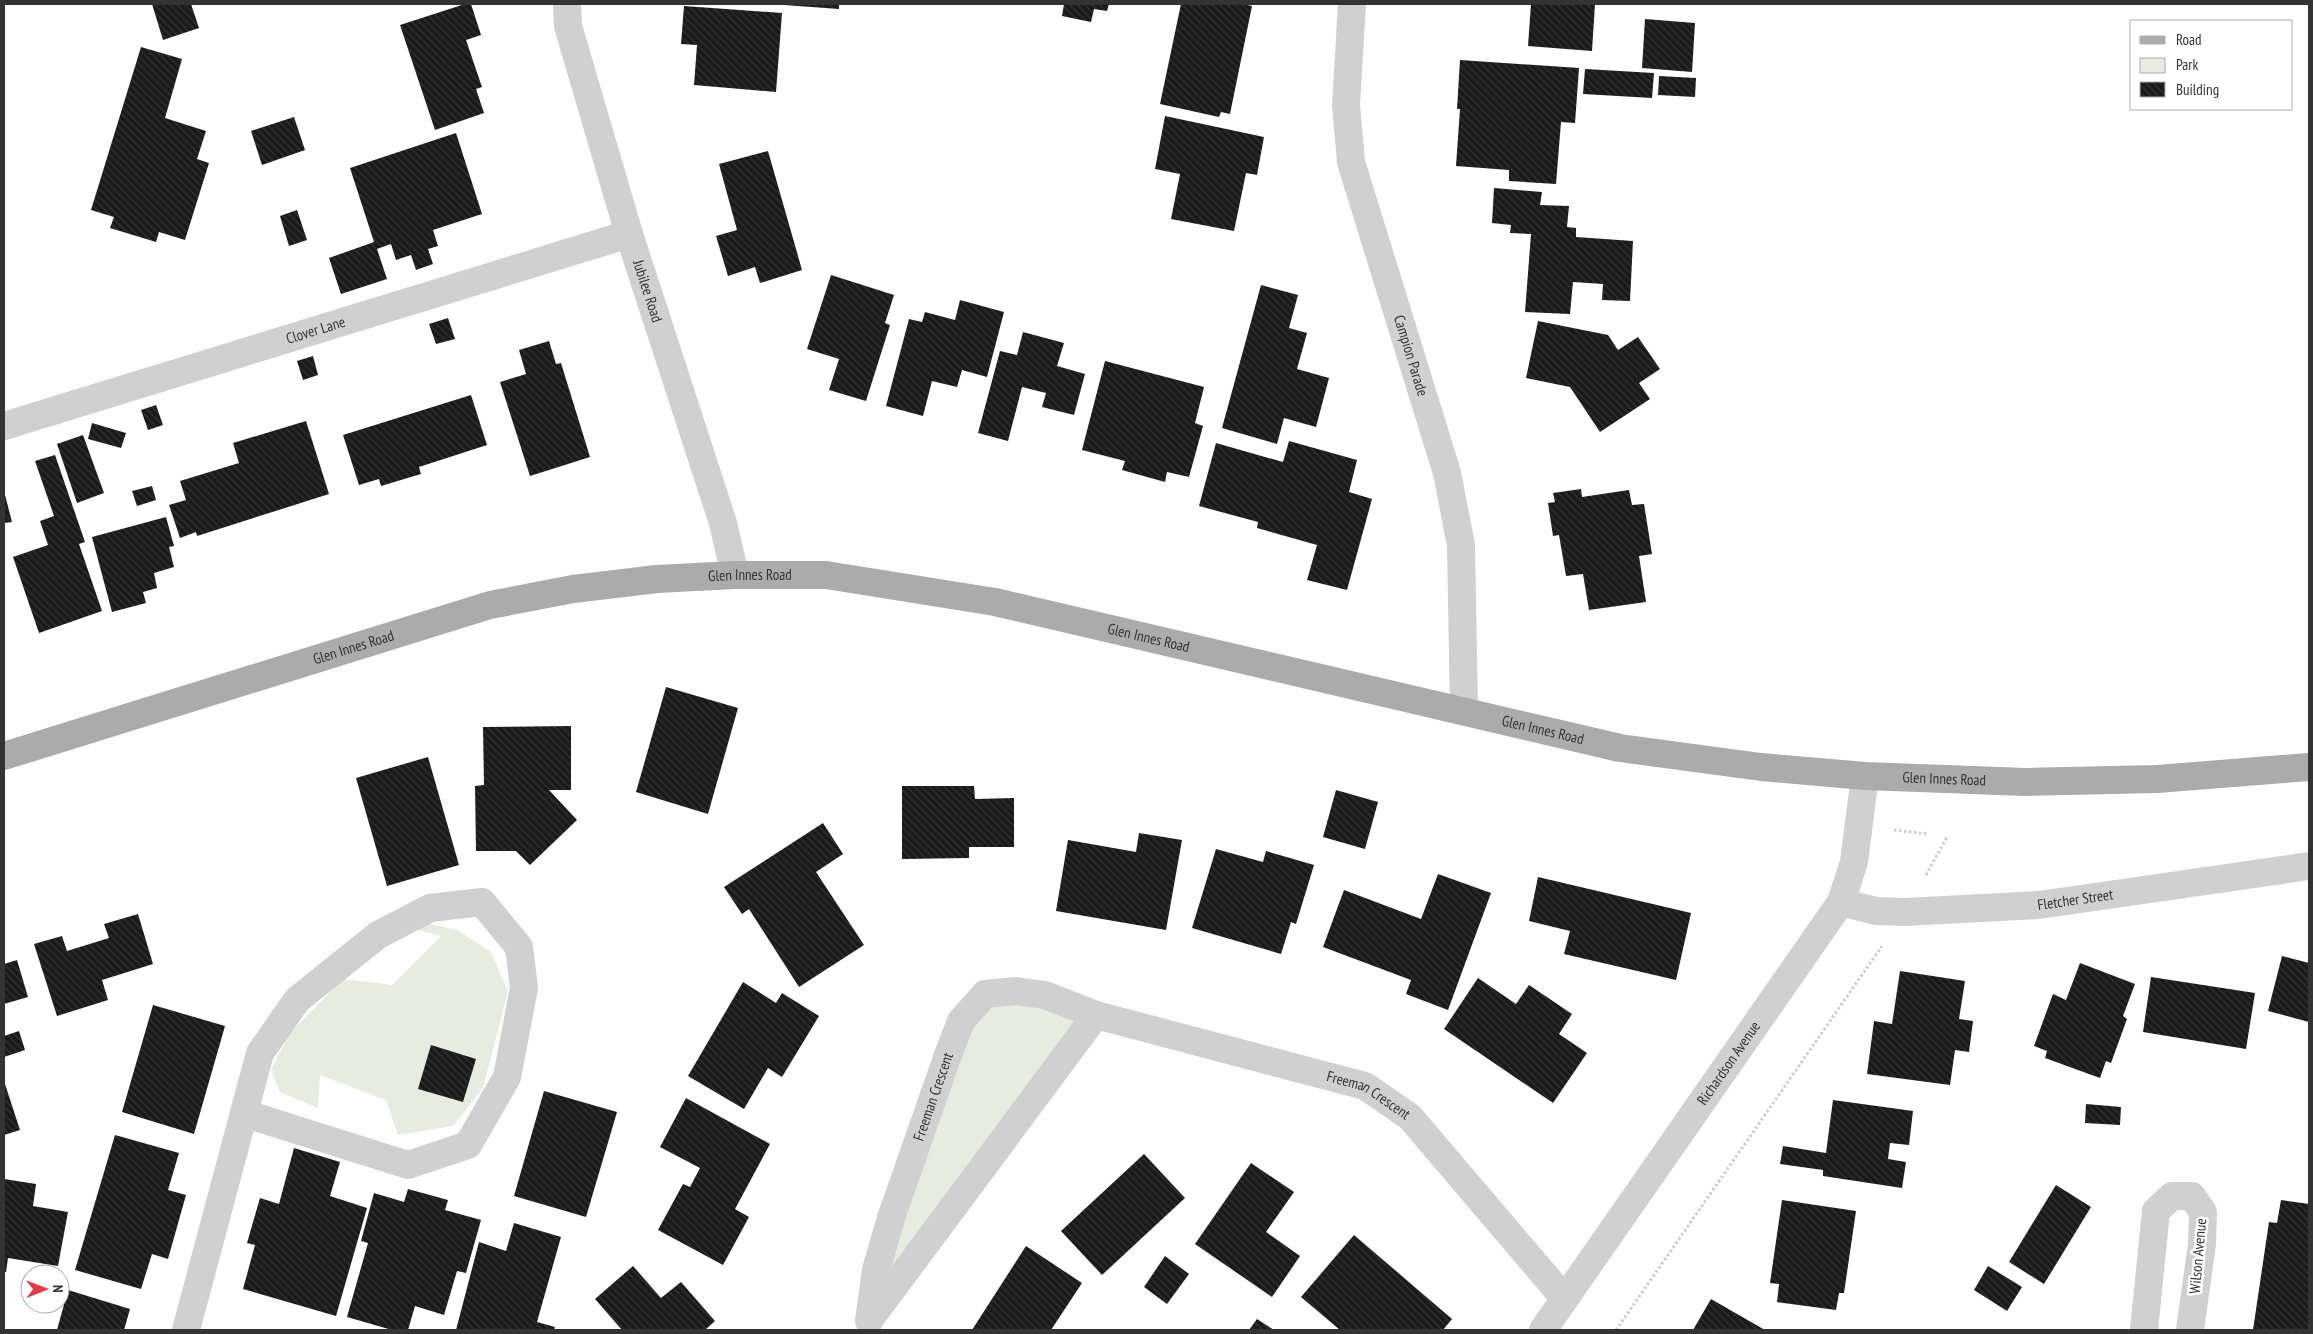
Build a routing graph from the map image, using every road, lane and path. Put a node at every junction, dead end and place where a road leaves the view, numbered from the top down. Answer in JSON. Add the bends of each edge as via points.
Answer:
{"nodes":[{"id":1,"x":567,"y":4,"type":"edge"},
{"id":2,"x":1352,"y":4,"type":"edge"},
{"id":3,"x":629,"y":234,"type":"junction"},
{"id":4,"x":4,"y":426,"type":"edge"},
{"id":5,"x":735,"y":575,"type":"junction"},
{"id":6,"x":1464,"y":711,"type":"junction"},
{"id":7,"x":4,"y":756,"type":"edge"},
{"id":8,"x":2309,"y":767,"type":"edge"},
{"id":9,"x":1865,"y":776,"type":"junction"},
{"id":10,"x":1947,"y":837,"type":"dead end"},
{"id":11,"x":2309,"y":866,"type":"edge"},
{"id":12,"x":1925,"y":877,"type":"dead end"},
{"id":13,"x":1841,"y":902,"type":"junction"},
{"id":14,"x":1883,"y":945,"type":"dead end"},
{"id":15,"x":1096,"y":1015,"type":"junction"},
{"id":16,"x":246,"y":1114,"type":"junction"},
{"id":17,"x":1564,"y":1298,"type":"junction"},
{"id":18,"x":866,"y":1326,"type":"edge"},
{"id":19,"x":186,"y":1330,"type":"edge"},
{"id":20,"x":1543,"y":1330,"type":"edge"},
{"id":21,"x":1616,"y":1330,"type":"edge"},
{"id":22,"x":2144,"y":1330,"type":"edge"},
{"id":23,"x":2190,"y":1330,"type":"edge"}],
"edges":[{"from":1,"to":3,"type":"street","name":"Jubilee Road","via":[[568,26]]},
{"from":2,"to":6,"type":"street","name":"Campion Parade","via":[[1346,106],[1351,162],[1447,473],[1461,545]]},
{"from":3,"to":4,"type":"street","name":"Clover Lane"},
{"from":3,"to":5,"type":"street","name":"Jubilee Road","via":[[723,524]]},
{"from":5,"to":6,"type":"main road","name":"Glen Innes Road","via":[[826,575],[995,602]]},
{"from":5,"to":7,"type":"main road","name":"Glen Innes Road","via":[[657,579],[573,589],[490,605]]},
{"from":6,"to":9,"type":"main road","name":"Glen Innes Road","via":[[1620,748],[1761,767]]},
{"from":8,"to":9,"type":"main road","name":"Glen Innes Road","via":[[2157,779],[2026,782]]},
{"from":9,"to":13,"type":"street","name":"Richardson Avenue","via":[[1854,862]]},
{"from":10,"to":12,"type":"path"},
{"from":11,"to":13,"type":"street","name":"Fletcher Street","via":[[2038,905],[1904,912],[1876,911]]},
{"from":13,"to":17,"type":"street","name":"Richardson Avenue"},
{"from":14,"to":21,"type":"path"},
{"from":15,"to":17,"type":"street","name":"Freeman Crescent","via":[[1365,1086],[1410,1117]]},
{"from":15,"to":18,"type":"street","name":"Freeman Crescent"},
{"from":15,"to":18,"type":"street","name":"Freeman Crescent","via":[[1045,995],[1016,991],[985,994],[961,1021],[892,1215],[876,1270]]},
{"from":16,"to":16,"type":"street","via":[[260,1053],[296,1000],[378,935],[430,908],[482,902],[519,947],[524,988],[507,1077],[468,1145],[408,1165]]},
{"from":16,"to":19,"type":"street"},
{"from":17,"to":20,"type":"street","name":"Richardson Avenue"},
{"from":22,"to":23,"type":"street","name":"Wilson Avenue","via":[[2156,1211],[2172,1196],[2192,1196],[2203,1212],[2202,1244]]}]}
